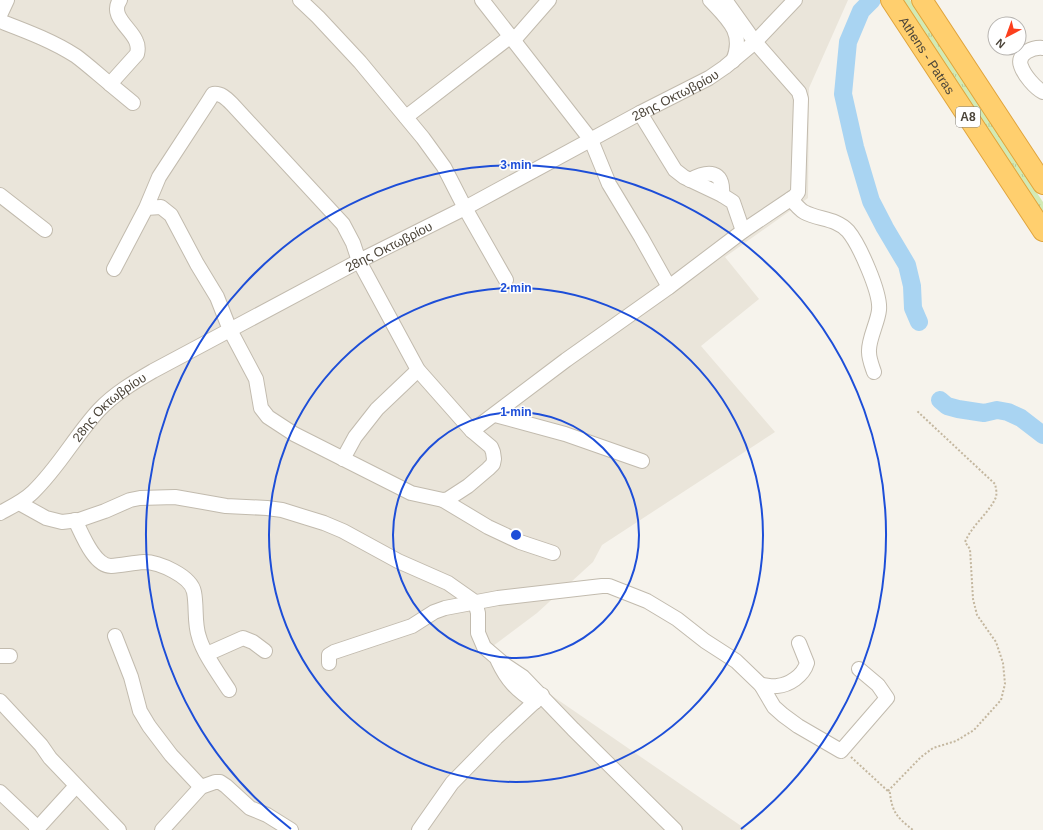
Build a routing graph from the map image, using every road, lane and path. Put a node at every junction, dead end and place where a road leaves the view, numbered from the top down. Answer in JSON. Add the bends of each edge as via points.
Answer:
{"nodes":[{"id":1,"x":7,"y":0,"type":"edge"},
{"id":2,"x":120,"y":0,"type":"edge"},
{"id":3,"x":300,"y":0,"type":"edge"},
{"id":4,"x":482,"y":0,"type":"edge"},
{"id":5,"x":549,"y":0,"type":"edge"},
{"id":6,"x":710,"y":0,"type":"edge"},
{"id":7,"x":725,"y":0,"type":"edge"},
{"id":8,"x":795,"y":0,"type":"edge"},
{"id":9,"x":922,"y":0,"type":"edge"},
{"id":10,"x":892,"y":2,"type":"edge"},
{"id":11,"x":0,"y":15,"type":"edge"},
{"id":12,"x":0,"y":21,"type":"edge"},
{"id":13,"x":512,"y":38,"type":"junction"},
{"id":14,"x":755,"y":42,"type":"junction"},
{"id":15,"x":1043,"y":48,"type":"edge"},
{"id":16,"x":733,"y":61,"type":"junction"},
{"id":17,"x":110,"y":84,"type":"junction"},
{"id":18,"x":1043,"y":92,"type":"edge"},
{"id":19,"x":133,"y":103,"type":"dead end"},
{"id":20,"x":640,"y":113,"type":"junction"},
{"id":21,"x":406,"y":117,"type":"junction"},
{"id":22,"x":591,"y":140,"type":"junction"},
{"id":23,"x":1043,"y":184,"type":"edge"},
{"id":24,"x":0,"y":195,"type":"edge"},
{"id":25,"x":791,"y":199,"type":"junction"},
{"id":26,"x":146,"y":208,"type":"junction"},
{"id":27,"x":465,"y":208,"type":"junction"},
{"id":28,"x":45,"y":230,"type":"dead end"},
{"id":29,"x":743,"y":231,"type":"junction"},
{"id":30,"x":1043,"y":231,"type":"edge"},
{"id":31,"x":359,"y":261,"type":"junction"},
{"id":32,"x":114,"y":269,"type":"dead end"},
{"id":33,"x":506,"y":280,"type":"dead end"},
{"id":34,"x":669,"y":287,"type":"junction"},
{"id":35,"x":230,"y":330,"type":"junction"},
{"id":36,"x":418,"y":370,"type":"junction"},
{"id":37,"x":874,"y":372,"type":"dead end"},
{"id":38,"x":916,"y":410,"type":"dead end"},
{"id":39,"x":495,"y":415,"type":"junction"},
{"id":40,"x":472,"y":431,"type":"junction"},
{"id":41,"x":343,"y":459,"type":"junction"},
{"id":42,"x":642,"y":461,"type":"dead end"},
{"id":43,"x":443,"y":500,"type":"junction"},
{"id":44,"x":18,"y":503,"type":"junction"},
{"id":45,"x":0,"y":513,"type":"edge"},
{"id":46,"x":75,"y":520,"type":"junction"},
{"id":47,"x":553,"y":554,"type":"dead end"},
{"id":48,"x":475,"y":602,"type":"junction"},
{"id":49,"x":114,"y":636,"type":"dead end"},
{"id":50,"x":800,"y":644,"type":"dead end"},
{"id":51,"x":265,"y":651,"type":"dead end"},
{"id":52,"x":207,"y":654,"type":"junction"},
{"id":53,"x":329,"y":663,"type":"dead end"},
{"id":54,"x":859,"y":669,"type":"dead end"},
{"id":55,"x":761,"y":685,"type":"junction"},
{"id":56,"x":229,"y":690,"type":"dead end"},
{"id":57,"x":538,"y":698,"type":"junction"},
{"id":58,"x":0,"y":701,"type":"edge"},
{"id":59,"x":841,"y":751,"type":"junction"},
{"id":60,"x":76,"y":786,"type":"junction"},
{"id":61,"x":201,"y":787,"type":"junction"},
{"id":62,"x":0,"y":792,"type":"edge"},
{"id":63,"x":888,"y":792,"type":"junction"},
{"id":64,"x":37,"y":829,"type":"edge"},
{"id":65,"x":119,"y":830,"type":"edge"},
{"id":66,"x":162,"y":830,"type":"edge"},
{"id":67,"x":291,"y":830,"type":"edge"},
{"id":68,"x":419,"y":830,"type":"edge"},
{"id":69,"x":675,"y":830,"type":"edge"},
{"id":70,"x":913,"y":830,"type":"edge"}],
"edges":[{"from":1,"to":11,"type":"street"},
{"from":2,"to":17,"type":"street","via":[[118,16],[136,39],[137,54]]},
{"from":3,"to":21,"type":"street","via":[[342,41]]},
{"from":4,"to":13,"type":"street"},
{"from":5,"to":13,"type":"street"},
{"from":6,"to":16,"type":"street","via":[[735,30],[737,50]]},
{"from":7,"to":14,"type":"street"},
{"from":8,"to":14,"type":"street","name":"28ης Οκτωβρίου"},
{"from":9,"to":23,"type":"highway","name":"Athens - Patras","number":"Α8"},
{"from":10,"to":30,"type":"highway","name":"Athens - Patras","number":"Α8"},
{"from":12,"to":17,"type":"street","via":[[59,46]]},
{"from":13,"to":21,"type":"street"},
{"from":13,"to":22,"type":"street"},
{"from":14,"to":16,"type":"street","name":"28ης Οκτωβρίου"},
{"from":14,"to":25,"type":"street","via":[[795,87],[801,98],[798,192]]},
{"from":15,"to":18,"type":"street","via":[[1029,50],[1021,57],[1020,62],[1033,84]]},
{"from":16,"to":20,"type":"street","name":"28ης Οκτωβρίου","via":[[709,78]]},
{"from":17,"to":19,"type":"street"},
{"from":20,"to":22,"type":"street","name":"28ης Οκτωβρίου"},
{"from":20,"to":29,"type":"street","via":[[676,170],[690,180],[706,174],[721,179],[722,195],[733,202]]},
{"from":21,"to":27,"type":"street","via":[[444,167]]},
{"from":22,"to":27,"type":"street","name":"28ης Οκτωβρίου"},
{"from":22,"to":34,"type":"street","via":[[609,184]]},
{"from":24,"to":28,"type":"street"},
{"from":25,"to":29,"type":"street"},
{"from":25,"to":37,"type":"street","via":[[804,212],[842,225],[858,248],[879,302],[869,350]]},
{"from":26,"to":31,"type":"street","via":[[159,177],[210,98],[213,94],[218,94],[232,104],[343,224]]},
{"from":26,"to":32,"type":"street"},
{"from":26,"to":35,"type":"street","via":[[161,207],[171,215],[217,297]]},
{"from":27,"to":31,"type":"street","name":"28ης Οκτωβρίου"},
{"from":27,"to":33,"type":"street"},
{"from":29,"to":34,"type":"street"},
{"from":31,"to":35,"type":"street","name":"28ης Οκτωβρίου"},
{"from":31,"to":36,"type":"street"},
{"from":34,"to":39,"type":"street","via":[[566,360]]},
{"from":35,"to":41,"type":"street","via":[[256,379],[261,408],[268,416],[294,434]]},
{"from":35,"to":44,"type":"street","name":"28ης Οκτωβρίου","via":[[153,371],[118,393],[98,411],[46,478]]},
{"from":36,"to":40,"type":"street"},
{"from":36,"to":41,"type":"street","via":[[377,410],[355,437]]},
{"from":38,"to":63,"type":"path","via":[[995,484],[997,495],[992,505],[969,532],[965,542],[970,549],[973,599],[978,615],[996,642],[1003,664],[1005,684],[1001,700],[974,730],[956,741],[933,748]]},
{"from":39,"to":40,"type":"street"},
{"from":39,"to":42,"type":"street","via":[[565,434]]},
{"from":40,"to":43,"type":"street","via":[[491,447],[493,464],[457,495]]},
{"from":41,"to":43,"type":"street","via":[[411,493]]},
{"from":43,"to":47,"type":"street","via":[[488,527]]},
{"from":44,"to":45,"type":"street","name":"28ης Οκτωβρίου"},
{"from":44,"to":46,"type":"street","via":[[46,518],[62,522]]},
{"from":46,"to":48,"type":"street","via":[[130,500],[150,496],[282,510],[343,531],[398,561],[448,583]]},
{"from":46,"to":52,"type":"street","via":[[88,546],[102,564],[111,566],[154,563],[182,576],[190,584],[194,591],[199,638]]},
{"from":48,"to":53,"type":"street","via":[[444,608],[412,626],[338,650],[329,655]]},
{"from":48,"to":55,"type":"street","via":[[609,586],[647,600],[672,616],[736,661]]},
{"from":48,"to":57,"type":"street","via":[[478,633],[484,647],[523,677]]},
{"from":49,"to":61,"type":"street","via":[[131,677],[140,711],[171,754]]},
{"from":50,"to":55,"type":"street","via":[[806,663],[801,674],[780,685]]},
{"from":51,"to":52,"type":"street","via":[[243,638]]},
{"from":52,"to":56,"type":"street"},
{"from":54,"to":59,"type":"street","via":[[878,685],[887,698]]},
{"from":55,"to":59,"type":"street","via":[[774,707],[783,715]]},
{"from":57,"to":68,"type":"street","via":[[452,784]]},
{"from":57,"to":69,"type":"street"},
{"from":58,"to":60,"type":"street"},
{"from":59,"to":63,"type":"path","via":[[849,755]]},
{"from":60,"to":64,"type":"street"},
{"from":60,"to":65,"type":"street"},
{"from":61,"to":66,"type":"street"},
{"from":61,"to":67,"type":"street","via":[[220,782],[250,808]]},
{"from":62,"to":64,"type":"street"},
{"from":63,"to":70,"type":"path","via":[[897,817]]}]}
